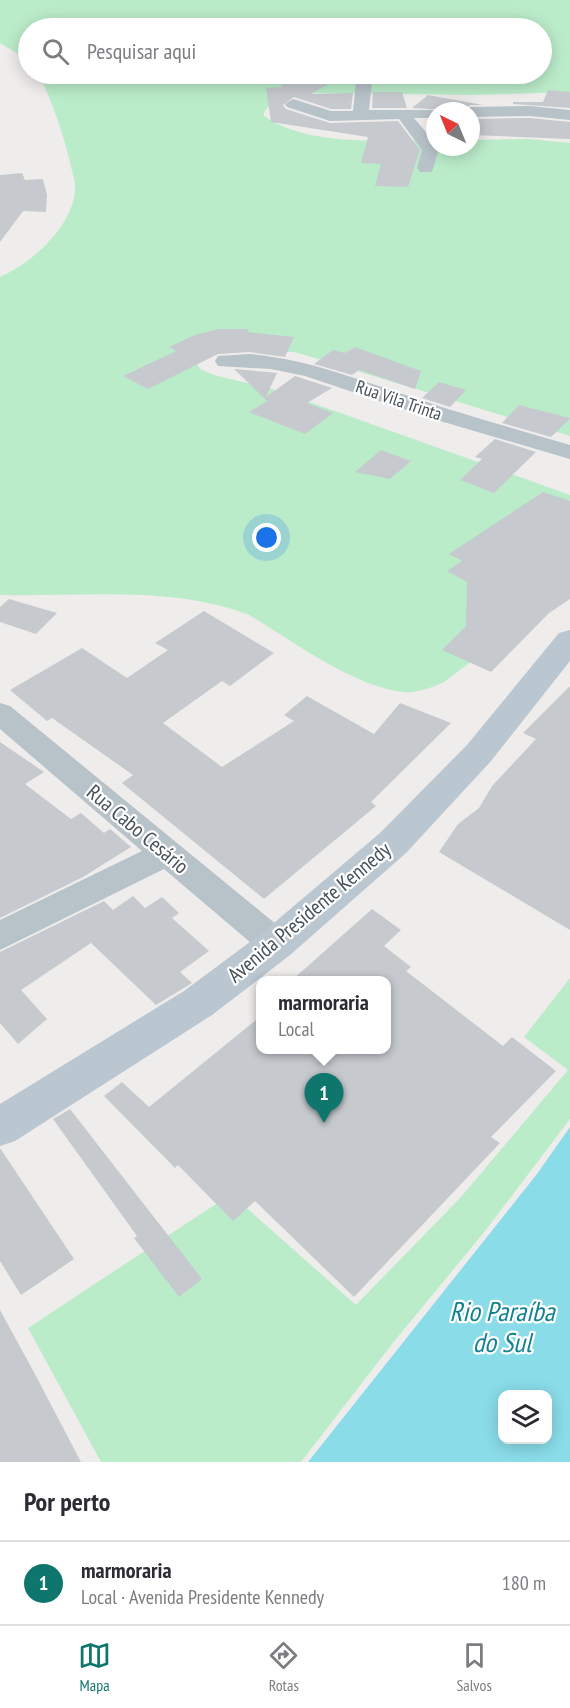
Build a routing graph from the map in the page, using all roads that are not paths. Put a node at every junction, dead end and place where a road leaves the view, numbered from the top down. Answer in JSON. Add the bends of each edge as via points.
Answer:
{"nodes":[{"id":1,"x":364,"y":84,"type":"edge"},
{"id":2,"x":294,"y":104,"type":"dead end"},
{"id":3,"x":480,"y":112,"type":"edge"},
{"id":4,"x":426,"y":113,"type":"edge"},
{"id":5,"x":404,"y":114,"type":"junction"},
{"id":6,"x":361,"y":115,"type":"junction"},
{"id":7,"x":570,"y":115,"type":"edge"},
{"id":8,"x":426,"y":168,"type":"dead end"},
{"id":9,"x":226,"y":361,"type":"dead end"},
{"id":10,"x":570,"y":452,"type":"edge"},
{"id":11,"x":570,"y":640,"type":"edge"},
{"id":12,"x":0,"y":713,"type":"edge"},
{"id":13,"x":166,"y":853,"type":"junction"},
{"id":14,"x":0,"y":936,"type":"edge"},
{"id":15,"x":276,"y":944,"type":"junction"},
{"id":16,"x":0,"y":1127,"type":"edge"}],
"edges":[{"from":1,"to":6,"type":"street"},
{"from":2,"to":6,"type":"street","via":[[330,116]]},
{"from":3,"to":7,"type":"street"},
{"from":4,"to":5,"type":"street"},
{"from":5,"to":6,"type":"street"},
{"from":5,"to":8,"type":"street","via":[[431,149]]},
{"from":9,"to":10,"type":"street","name":"Rua Vila Trinta","via":[[259,359],[298,366]]},
{"from":11,"to":15,"type":"main road","name":"Avenida Presidente Kennedy","via":[[479,753],[393,843]]},
{"from":12,"to":13,"type":"street","name":"Rua Cabo Cesário"},
{"from":13,"to":14,"type":"street"},
{"from":13,"to":15,"type":"street","name":"Rua Cabo Cesário"},
{"from":15,"to":16,"type":"main road","name":"Avenida Presidente Kennedy","via":[[198,1003]]}]}
